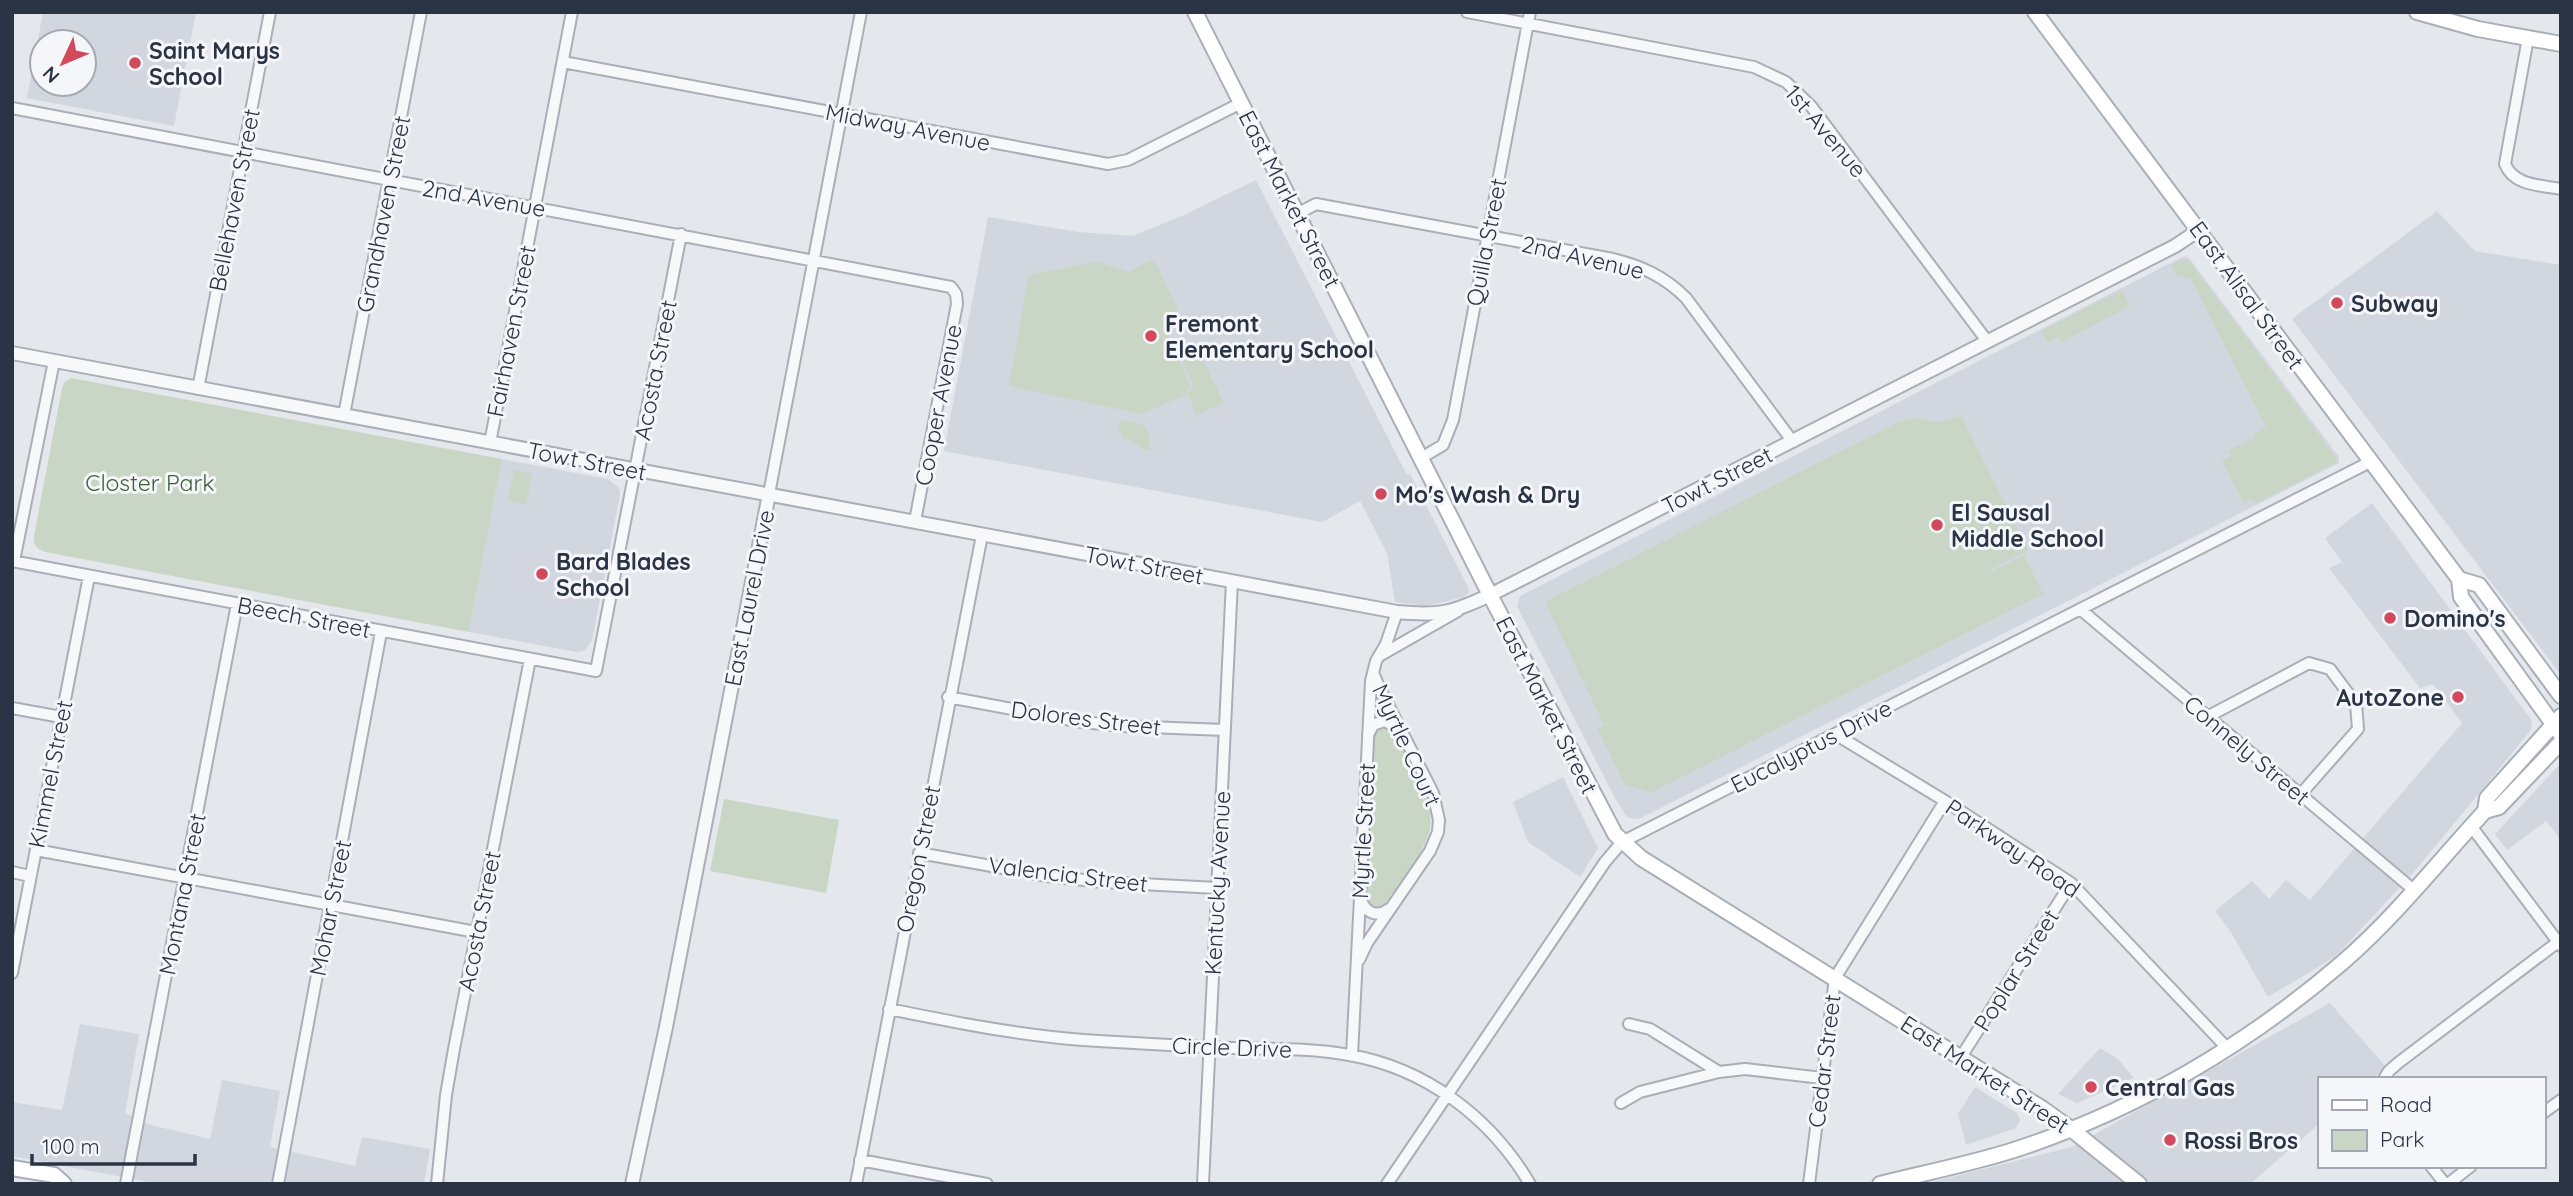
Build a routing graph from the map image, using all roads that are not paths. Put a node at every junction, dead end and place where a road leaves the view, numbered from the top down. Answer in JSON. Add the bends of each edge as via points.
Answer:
{"nodes":[{"id":1,"x":270,"y":12,"type":"edge"},
{"id":2,"x":421,"y":12,"type":"edge"},
{"id":3,"x":572,"y":12,"type":"edge"},
{"id":4,"x":861,"y":12,"type":"edge"},
{"id":5,"x":1195,"y":12,"type":"edge"},
{"id":6,"x":1467,"y":12,"type":"edge"},
{"id":7,"x":1530,"y":12,"type":"edge"},
{"id":8,"x":2035,"y":12,"type":"edge"},
{"id":9,"x":2417,"y":12,"type":"edge"},
{"id":10,"x":1527,"y":24,"type":"junction"},
{"id":11,"x":2528,"y":38,"type":"junction"},
{"id":12,"x":2561,"y":44,"type":"edge"},
{"id":13,"x":563,"y":62,"type":"junction"},
{"id":14,"x":1241,"y":103,"type":"junction"},
{"id":15,"x":12,"y":108,"type":"edge"},
{"id":16,"x":842,"y":114,"type":"junction"},
{"id":17,"x":243,"y":153,"type":"junction"},
{"id":18,"x":389,"y":181,"type":"junction"},
{"id":19,"x":2561,"y":189,"type":"edge"},
{"id":20,"x":534,"y":208,"type":"junction"},
{"id":21,"x":1297,"y":214,"type":"junction"},
{"id":22,"x":2199,"y":230,"type":"junction"},
{"id":23,"x":681,"y":234,"type":"junction"},
{"id":24,"x":1487,"y":237,"type":"junction"},
{"id":25,"x":813,"y":260,"type":"junction"},
{"id":26,"x":954,"y":290,"type":"joint"},
{"id":27,"x":1987,"y":341,"type":"junction"},
{"id":28,"x":12,"y":353,"type":"edge"},
{"id":29,"x":54,"y":361,"type":"junction"},
{"id":30,"x":198,"y":389,"type":"junction"},
{"id":31,"x":344,"y":415,"type":"junction"},
{"id":32,"x":1793,"y":442,"type":"junction"},
{"id":33,"x":490,"y":443,"type":"junction"},
{"id":34,"x":1421,"y":458,"type":"junction"},
{"id":35,"x":2370,"y":462,"type":"junction"},
{"id":36,"x":636,"y":471,"type":"junction"},
{"id":37,"x":769,"y":494,"type":"junction"},
{"id":38,"x":915,"y":521,"type":"junction"},
{"id":39,"x":982,"y":534,"type":"junction"},
{"id":40,"x":13,"y":561,"type":"edge"},
{"id":41,"x":89,"y":576,"type":"junction"},
{"id":42,"x":2459,"y":579,"type":"junction"},
{"id":43,"x":1232,"y":581,"type":"junction"},
{"id":44,"x":1490,"y":595,"type":"junction"},
{"id":45,"x":237,"y":604,"type":"junction"},
{"id":46,"x":1470,"y":605,"type":"junction"},
{"id":47,"x":2080,"y":609,"type":"junction"},
{"id":48,"x":1397,"y":612,"type":"junction"},
{"id":49,"x":382,"y":632,"type":"junction"},
{"id":50,"x":1381,"y":654,"type":"junction"},
{"id":51,"x":530,"y":659,"type":"junction"},
{"id":52,"x":1374,"y":669,"type":"junction"},
{"id":53,"x":596,"y":671,"type":"joint"},
{"id":54,"x":2561,"y":696,"type":"edge"},
{"id":55,"x":948,"y":698,"type":"junction"},
{"id":56,"x":12,"y":708,"type":"edge"},
{"id":57,"x":61,"y":717,"type":"junction"},
{"id":58,"x":2207,"y":717,"type":"junction"},
{"id":59,"x":2558,"y":725,"type":"edge"},
{"id":60,"x":1225,"y":730,"type":"junction"},
{"id":61,"x":1401,"y":730,"type":"junction"},
{"id":62,"x":1835,"y":734,"type":"junction"},
{"id":63,"x":1367,"y":735,"type":"junction"},
{"id":64,"x":2561,"y":742,"type":"edge"},
{"id":65,"x":2300,"y":794,"type":"junction"},
{"id":66,"x":1945,"y":801,"type":"junction"},
{"id":67,"x":2485,"y":811,"type":"junction"},
{"id":68,"x":2471,"y":826,"type":"junction"},
{"id":69,"x":1622,"y":842,"type":"junction"},
{"id":70,"x":36,"y":850,"type":"junction"},
{"id":71,"x":919,"y":853,"type":"junction"},
{"id":72,"x":12,"y":872,"type":"edge"},
{"id":73,"x":30,"y":876,"type":"junction"},
{"id":74,"x":185,"y":877,"type":"junction"},
{"id":75,"x":2071,"y":883,"type":"junction"},
{"id":76,"x":1217,"y":888,"type":"junction"},
{"id":77,"x":2415,"y":891,"type":"junction"},
{"id":78,"x":1360,"y":893,"type":"junction"},
{"id":79,"x":331,"y":905,"type":"junction"},
{"id":80,"x":1391,"y":906,"type":"junction"},
{"id":81,"x":476,"y":932,"type":"junction"},
{"id":82,"x":2560,"y":944,"type":"edge"},
{"id":83,"x":1357,"y":966,"type":"junction"},
{"id":84,"x":12,"y":973,"type":"edge"},
{"id":85,"x":1835,"y":978,"type":"junction"},
{"id":86,"x":888,"y":1009,"type":"junction"},
{"id":87,"x":1629,"y":1024,"type":"dead end"},
{"id":88,"x":1209,"y":1047,"type":"junction"},
{"id":89,"x":2228,"y":1049,"type":"junction"},
{"id":90,"x":1352,"y":1055,"type":"junction"},
{"id":91,"x":1961,"y":1057,"type":"junction"},
{"id":92,"x":1719,"y":1072,"type":"junction"},
{"id":93,"x":2385,"y":1077,"type":"edge"},
{"id":94,"x":1822,"y":1078,"type":"junction"},
{"id":95,"x":1446,"y":1096,"type":"junction"},
{"id":96,"x":2561,"y":1100,"type":"edge"},
{"id":97,"x":1621,"y":1103,"type":"dead end"},
{"id":98,"x":2545,"y":1112,"type":"edge"},
{"id":99,"x":2071,"y":1129,"type":"junction"},
{"id":100,"x":860,"y":1160,"type":"junction"},
{"id":101,"x":12,"y":1168,"type":"edge"},
{"id":102,"x":2433,"y":1168,"type":"edge"},
{"id":103,"x":2468,"y":1168,"type":"edge"},
{"id":104,"x":64,"y":1184,"type":"edge"},
{"id":105,"x":126,"y":1184,"type":"edge"},
{"id":106,"x":278,"y":1184,"type":"edge"},
{"id":107,"x":437,"y":1184,"type":"edge"},
{"id":108,"x":632,"y":1184,"type":"edge"},
{"id":109,"x":856,"y":1184,"type":"edge"},
{"id":110,"x":987,"y":1184,"type":"edge"},
{"id":111,"x":1203,"y":1184,"type":"edge"},
{"id":112,"x":1387,"y":1184,"type":"edge"},
{"id":113,"x":1530,"y":1184,"type":"edge"},
{"id":114,"x":1809,"y":1184,"type":"edge"},
{"id":115,"x":1880,"y":1184,"type":"edge"},
{"id":116,"x":2139,"y":1184,"type":"edge"},
{"id":117,"x":2446,"y":1184,"type":"edge"}],
"edges":[{"from":1,"to":17,"type":"street","name":"Bellehaven Street"},
{"from":2,"to":18,"type":"street","name":"Grandhaven Street"},
{"from":3,"to":13,"type":"street","name":"Fairhaven Street"},
{"from":4,"to":16,"type":"street","name":"East Laurel Drive"},
{"from":5,"to":14,"type":"main road","name":"East Market Street"},
{"from":6,"to":10,"type":"street","name":"1st Avenue"},
{"from":7,"to":10,"type":"street","name":"Quilla Street"},
{"from":8,"to":22,"type":"main road","name":"East Alisal Street"},
{"from":9,"to":11,"type":"main road"},
{"from":10,"to":24,"type":"street","name":"Quilla Street"},
{"from":10,"to":27,"type":"street","name":"1st Avenue","via":[[1754,67],[1786,82],[1811,106]]},
{"from":11,"to":12,"type":"main road"},
{"from":11,"to":19,"type":"street","via":[[2505,164],[2519,181]]},
{"from":13,"to":16,"type":"street","name":"Midway Avenue"},
{"from":13,"to":20,"type":"street","name":"Fairhaven Street"},
{"from":14,"to":16,"type":"street","name":"Midway Avenue","via":[[1113,163]]},
{"from":14,"to":21,"type":"main road","name":"East Market Street"},
{"from":15,"to":17,"type":"street","name":"2nd Avenue"},
{"from":16,"to":25,"type":"street","name":"East Laurel Drive"},
{"from":17,"to":18,"type":"street","name":"2nd Avenue"},
{"from":17,"to":30,"type":"street","name":"Bellehaven Street"},
{"from":18,"to":20,"type":"street","name":"2nd Avenue"},
{"from":18,"to":31,"type":"street","name":"Grandhaven Street"},
{"from":20,"to":23,"type":"street","name":"2nd Avenue"},
{"from":20,"to":33,"type":"street","name":"Fairhaven Street"},
{"from":21,"to":24,"type":"street","name":"2nd Avenue","via":[[1316,204]]},
{"from":21,"to":34,"type":"main road","name":"East Market Street"},
{"from":22,"to":27,"type":"street","name":"Towt Street"},
{"from":22,"to":35,"type":"main road","name":"East Alisal Street"},
{"from":23,"to":25,"type":"street","name":"2nd Avenue"},
{"from":23,"to":36,"type":"street","name":"Acosta Street"},
{"from":24,"to":32,"type":"street","name":"2nd Avenue","via":[[1624,262],[1665,279],[1686,298]]},
{"from":24,"to":34,"type":"street","name":"Quilla Street","via":[[1451,428],[1443,444]]},
{"from":25,"to":26,"type":"street","name":"2nd Avenue"},
{"from":25,"to":37,"type":"street","name":"East Laurel Drive"},
{"from":26,"to":38,"type":"street","name":"Cooper Avenue","via":[[957,304]]},
{"from":27,"to":32,"type":"street","name":"Towt Street"},
{"from":28,"to":29,"type":"street","name":"Towt Street"},
{"from":29,"to":30,"type":"street","name":"Towt Street"},
{"from":29,"to":40,"type":"street"},
{"from":30,"to":31,"type":"street","name":"Towt Street"},
{"from":31,"to":33,"type":"street","name":"Towt Street"},
{"from":32,"to":44,"type":"street","name":"Towt Street"},
{"from":33,"to":36,"type":"street","name":"Towt Street"},
{"from":34,"to":44,"type":"main road","name":"East Market Street"},
{"from":35,"to":42,"type":"main road","name":"East Alisal Street"},
{"from":35,"to":47,"type":"street","name":"Eucalyptus Drive"},
{"from":36,"to":37,"type":"street","name":"Towt Street"},
{"from":36,"to":53,"type":"street","name":"Acosta Street"},
{"from":37,"to":38,"type":"street","name":"Towt Street"},
{"from":37,"to":108,"type":"street","name":"East Laurel Drive"},
{"from":38,"to":39,"type":"street","name":"Towt Street"},
{"from":39,"to":43,"type":"street","name":"Towt Street"},
{"from":39,"to":55,"type":"street","name":"Oregon Street"},
{"from":40,"to":41,"type":"street","name":"Beech Street"},
{"from":41,"to":45,"type":"street","name":"Beech Street"},
{"from":41,"to":57,"type":"street","name":"Kimmel Street"},
{"from":42,"to":54,"type":"main road","name":"East Alisal Street","via":[[2479,585]]},
{"from":42,"to":59,"type":"main road","name":"East Alisal Street","via":[[2461,597]]},
{"from":43,"to":48,"type":"street","name":"Towt Street"},
{"from":43,"to":60,"type":"street","name":"Kentucky Avenue"},
{"from":44,"to":46,"type":"street","name":"Towt Street"},
{"from":44,"to":69,"type":"main road","name":"East Market Street"},
{"from":45,"to":49,"type":"street","name":"Beech Street"},
{"from":45,"to":74,"type":"street","name":"Montana Street"},
{"from":46,"to":48,"type":"street","name":"Towt Street","via":[[1434,615]]},
{"from":46,"to":50,"type":"street"},
{"from":47,"to":58,"type":"street","name":"Connely Street"},
{"from":47,"to":62,"type":"street","name":"Eucalyptus Drive"},
{"from":48,"to":50,"type":"street","name":"Myrtle Street"},
{"from":49,"to":51,"type":"street","name":"Beech Street"},
{"from":49,"to":79,"type":"street","name":"Mohar Street"},
{"from":50,"to":52,"type":"street","name":"Myrtle Street"},
{"from":51,"to":53,"type":"street","name":"Beech Street"},
{"from":51,"to":81,"type":"street","name":"Acosta Street"},
{"from":52,"to":61,"type":"street","name":"Myrtle Court","via":[[1378,687]]},
{"from":52,"to":63,"type":"street","name":"Myrtle Street"},
{"from":55,"to":60,"type":"street","name":"Dolores Street","via":[[1082,722]]},
{"from":55,"to":71,"type":"street","name":"Oregon Street"},
{"from":56,"to":57,"type":"street"},
{"from":57,"to":70,"type":"street","name":"Kimmel Street"},
{"from":58,"to":65,"type":"street","name":"Connely Street"},
{"from":58,"to":65,"type":"street","via":[[2309,663],[2330,669],[2356,704],[2358,729]]},
{"from":59,"to":67,"type":"main road","via":[[2487,798]]},
{"from":60,"to":76,"type":"street","name":"Kentucky Avenue"},
{"from":61,"to":63,"type":"street","via":[[1384,721]]},
{"from":61,"to":80,"type":"street","name":"Myrtle Court","via":[[1436,799],[1439,820],[1434,844]]},
{"from":62,"to":66,"type":"street","name":"Parkway Road"},
{"from":62,"to":69,"type":"street","name":"Eucalyptus Drive"},
{"from":63,"to":78,"type":"street","name":"Myrtle Street"},
{"from":64,"to":67,"type":"main road","via":[[2499,807]]},
{"from":65,"to":77,"type":"street","name":"Connely Street"},
{"from":66,"to":75,"type":"street","name":"Parkway Road"},
{"from":66,"to":85,"type":"street","name":"Cedar Street"},
{"from":67,"to":68,"type":"main road"},
{"from":68,"to":77,"type":"main road"},
{"from":68,"to":82,"type":"street"},
{"from":69,"to":85,"type":"main road","name":"East Market Street"},
{"from":69,"to":95,"type":"street","name":"Eucalyptus Drive"},
{"from":70,"to":73,"type":"street","name":"Kimmel Street"},
{"from":70,"to":74,"type":"street"},
{"from":71,"to":76,"type":"street","name":"Valencia Street","via":[[1068,878]]},
{"from":71,"to":86,"type":"street","name":"Oregon Street"},
{"from":72,"to":73,"type":"street"},
{"from":73,"to":84,"type":"street","name":"Kimmel Street"},
{"from":74,"to":79,"type":"street"},
{"from":74,"to":105,"type":"street","name":"Montana Street"},
{"from":75,"to":89,"type":"street","name":"Parkway Road"},
{"from":75,"to":91,"type":"street","name":"Poplar Street"},
{"from":76,"to":88,"type":"street","name":"Kentucky Avenue"},
{"from":77,"to":89,"type":"main road","via":[[2344,961]]},
{"from":78,"to":80,"type":"street","via":[[1371,913],[1382,913]]},
{"from":78,"to":83,"type":"street","name":"Myrtle Street"},
{"from":79,"to":81,"type":"street"},
{"from":79,"to":106,"type":"street","name":"Mohar Street"},
{"from":80,"to":83,"type":"street","name":"Myrtle Court"},
{"from":81,"to":107,"type":"street","name":"Acosta Street","via":[[446,1095]]},
{"from":82,"to":93,"type":"street"},
{"from":83,"to":90,"type":"street","name":"Myrtle Street"},
{"from":85,"to":91,"type":"main road","name":"East Market Street"},
{"from":85,"to":94,"type":"street","name":"Cedar Street"},
{"from":86,"to":88,"type":"street","name":"Circle Drive","via":[[1035,1036]]},
{"from":86,"to":100,"type":"street","name":"Oregon Street"},
{"from":87,"to":92,"type":"street","via":[[1650,1029]]},
{"from":88,"to":90,"type":"street","name":"Circle Drive"},
{"from":88,"to":111,"type":"street","name":"Kentucky Avenue"},
{"from":89,"to":99,"type":"main road"},
{"from":90,"to":95,"type":"street","name":"Circle Drive","via":[[1401,1070]]},
{"from":91,"to":99,"type":"main road","name":"East Market Street"},
{"from":92,"to":94,"type":"street","via":[[1745,1069]]},
{"from":92,"to":97,"type":"street","via":[[1640,1092]]},
{"from":94,"to":114,"type":"street","name":"Cedar Street"},
{"from":95,"to":112,"type":"street","name":"Eucalyptus Drive"},
{"from":95,"to":113,"type":"street","name":"Circle Drive","via":[[1495,1135]]},
{"from":96,"to":98,"type":"street"},
{"from":99,"to":115,"type":"main road","via":[[2012,1151]]},
{"from":99,"to":116,"type":"main road","name":"East Market Street"},
{"from":100,"to":109,"type":"street","name":"Oregon Street"},
{"from":100,"to":110,"type":"street"},
{"from":101,"to":104,"type":"main road","via":[[54,1175]]},
{"from":102,"to":117,"type":"street"},
{"from":103,"to":117,"type":"street"}]}
